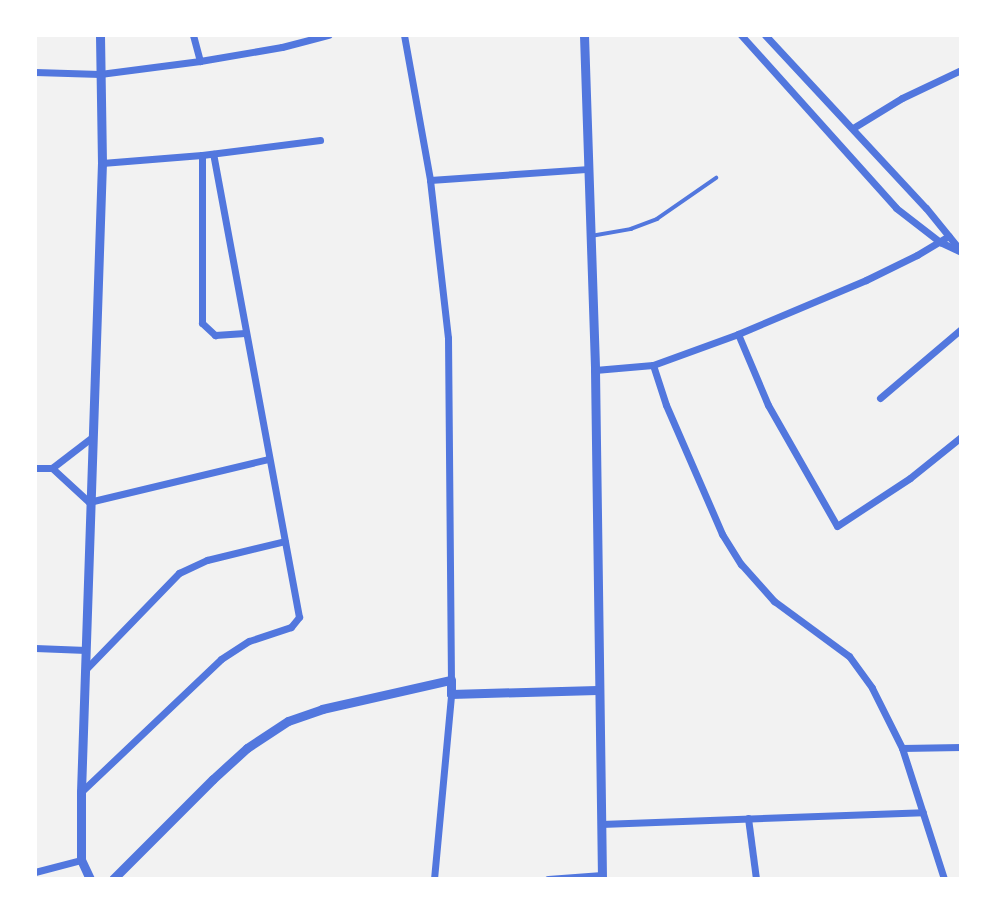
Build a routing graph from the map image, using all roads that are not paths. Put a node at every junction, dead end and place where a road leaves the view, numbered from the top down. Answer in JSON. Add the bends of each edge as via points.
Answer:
{"nodes":[{"id":1,"x":100,"y":35,"type":"edge"},
{"id":2,"x":193,"y":35,"type":"edge"},
{"id":3,"x":328,"y":35,"type":"edge"},
{"id":4,"x":404,"y":35,"type":"edge"},
{"id":5,"x":584,"y":35,"type":"edge"},
{"id":6,"x":741,"y":35,"type":"edge"},
{"id":7,"x":765,"y":35,"type":"edge"},
{"id":8,"x":200,"y":61,"type":"junction"},
{"id":9,"x":961,"y":70,"type":"edge"},
{"id":10,"x":35,"y":72,"type":"edge"},
{"id":11,"x":100,"y":74,"type":"junction"},
{"id":12,"x":853,"y":128,"type":"junction"},
{"id":13,"x":320,"y":139,"type":"dead end"},
{"id":14,"x":213,"y":154,"type":"junction"},
{"id":15,"x":202,"y":155,"type":"junction"},
{"id":16,"x":102,"y":163,"type":"junction"},
{"id":17,"x":586,"y":169,"type":"junction"},
{"id":18,"x":716,"y":178,"type":"dead end"},
{"id":19,"x":430,"y":180,"type":"junction"},
{"id":20,"x":589,"y":236,"type":"junction"},
{"id":21,"x":949,"y":236,"type":"junction"},
{"id":22,"x":940,"y":242,"type":"junction"},
{"id":23,"x":961,"y":252,"type":"edge"},
{"id":24,"x":961,"y":329,"type":"edge"},
{"id":25,"x":245,"y":333,"type":"junction"},
{"id":26,"x":738,"y":334,"type":"junction"},
{"id":27,"x":653,"y":365,"type":"junction"},
{"id":28,"x":595,"y":370,"type":"junction"},
{"id":29,"x":880,"y":398,"type":"dead end"},
{"id":30,"x":961,"y":437,"type":"edge"},
{"id":31,"x":91,"y":438,"type":"junction"},
{"id":32,"x":268,"y":459,"type":"junction"},
{"id":33,"x":35,"y":468,"type":"edge"},
{"id":34,"x":52,"y":468,"type":"junction"},
{"id":35,"x":89,"y":502,"type":"junction"},
{"id":36,"x":285,"y":541,"type":"junction"},
{"id":37,"x":35,"y":648,"type":"edge"},
{"id":38,"x":86,"y":650,"type":"junction"},
{"id":39,"x":85,"y":670,"type":"junction"},
{"id":40,"x":451,"y":680,"type":"junction"},
{"id":41,"x":597,"y":690,"type":"junction"},
{"id":42,"x":451,"y":694,"type":"junction"},
{"id":43,"x":961,"y":747,"type":"edge"},
{"id":44,"x":902,"y":748,"type":"junction"},
{"id":45,"x":81,"y":792,"type":"junction"},
{"id":46,"x":923,"y":811,"type":"junction"},
{"id":47,"x":748,"y":818,"type":"junction"},
{"id":48,"x":601,"y":824,"type":"junction"},
{"id":49,"x":81,"y":859,"type":"junction"},
{"id":50,"x":35,"y":872,"type":"edge"},
{"id":51,"x":601,"y":877,"type":"edge"},
{"id":52,"x":90,"y":879,"type":"edge"},
{"id":53,"x":113,"y":879,"type":"edge"},
{"id":54,"x":434,"y":879,"type":"edge"},
{"id":55,"x":548,"y":879,"type":"edge"},
{"id":56,"x":756,"y":879,"type":"edge"},
{"id":57,"x":944,"y":879,"type":"edge"}],
"edges":[{"from":1,"to":11,"type":"street"},
{"from":2,"to":8,"type":"street"},
{"from":3,"to":8,"type":"street"},
{"from":4,"to":19,"type":"street"},
{"from":5,"to":17,"type":"street"},
{"from":6,"to":22,"type":"street","via":[[896,208]]},
{"from":7,"to":12,"type":"street"},
{"from":8,"to":11,"type":"street"},
{"from":9,"to":12,"type":"street"},
{"from":10,"to":11,"type":"street"},
{"from":11,"to":16,"type":"street"},
{"from":12,"to":21,"type":"street"},
{"from":13,"to":14,"type":"street"},
{"from":14,"to":15,"type":"street"},
{"from":14,"to":25,"type":"street"},
{"from":15,"to":16,"type":"street"},
{"from":15,"to":25,"type":"street","via":[[202,323],[215,335]]},
{"from":16,"to":31,"type":"street"},
{"from":17,"to":19,"type":"street"},
{"from":17,"to":20,"type":"street"},
{"from":18,"to":20,"type":"lane","via":[[657,219]]},
{"from":19,"to":40,"type":"street","via":[[448,338]]},
{"from":20,"to":28,"type":"street"},
{"from":21,"to":22,"type":"street"},
{"from":21,"to":23,"type":"street"},
{"from":22,"to":23,"type":"street"},
{"from":22,"to":26,"type":"street","via":[[866,280]]},
{"from":24,"to":29,"type":"street"},
{"from":25,"to":32,"type":"street"},
{"from":26,"to":27,"type":"street"},
{"from":26,"to":30,"type":"street","via":[[768,405],[837,526],[910,478]]},
{"from":27,"to":28,"type":"street"},
{"from":27,"to":44,"type":"street","via":[[722,534],[741,564],[775,601],[860,668]]},
{"from":28,"to":41,"type":"street"},
{"from":31,"to":34,"type":"street"},
{"from":31,"to":35,"type":"street"},
{"from":32,"to":35,"type":"street"},
{"from":32,"to":36,"type":"street"},
{"from":33,"to":34,"type":"street"},
{"from":34,"to":35,"type":"street"},
{"from":35,"to":38,"type":"street"},
{"from":36,"to":39,"type":"street","via":[[207,560],[179,573]]},
{"from":36,"to":45,"type":"street","via":[[299,617],[291,627],[234,649]]},
{"from":37,"to":38,"type":"street"},
{"from":38,"to":39,"type":"street"},
{"from":39,"to":45,"type":"street"},
{"from":40,"to":42,"type":"street"},
{"from":40,"to":53,"type":"street","via":[[322,709],[270,732],[213,779]]},
{"from":41,"to":42,"type":"street"},
{"from":41,"to":48,"type":"street"},
{"from":42,"to":54,"type":"street"},
{"from":43,"to":44,"type":"street"},
{"from":44,"to":46,"type":"street"},
{"from":45,"to":49,"type":"street"},
{"from":46,"to":47,"type":"street"},
{"from":46,"to":57,"type":"street"},
{"from":47,"to":48,"type":"street"},
{"from":47,"to":56,"type":"street"},
{"from":48,"to":51,"type":"street"},
{"from":49,"to":50,"type":"street"},
{"from":49,"to":52,"type":"street"},
{"from":51,"to":55,"type":"street"}]}
